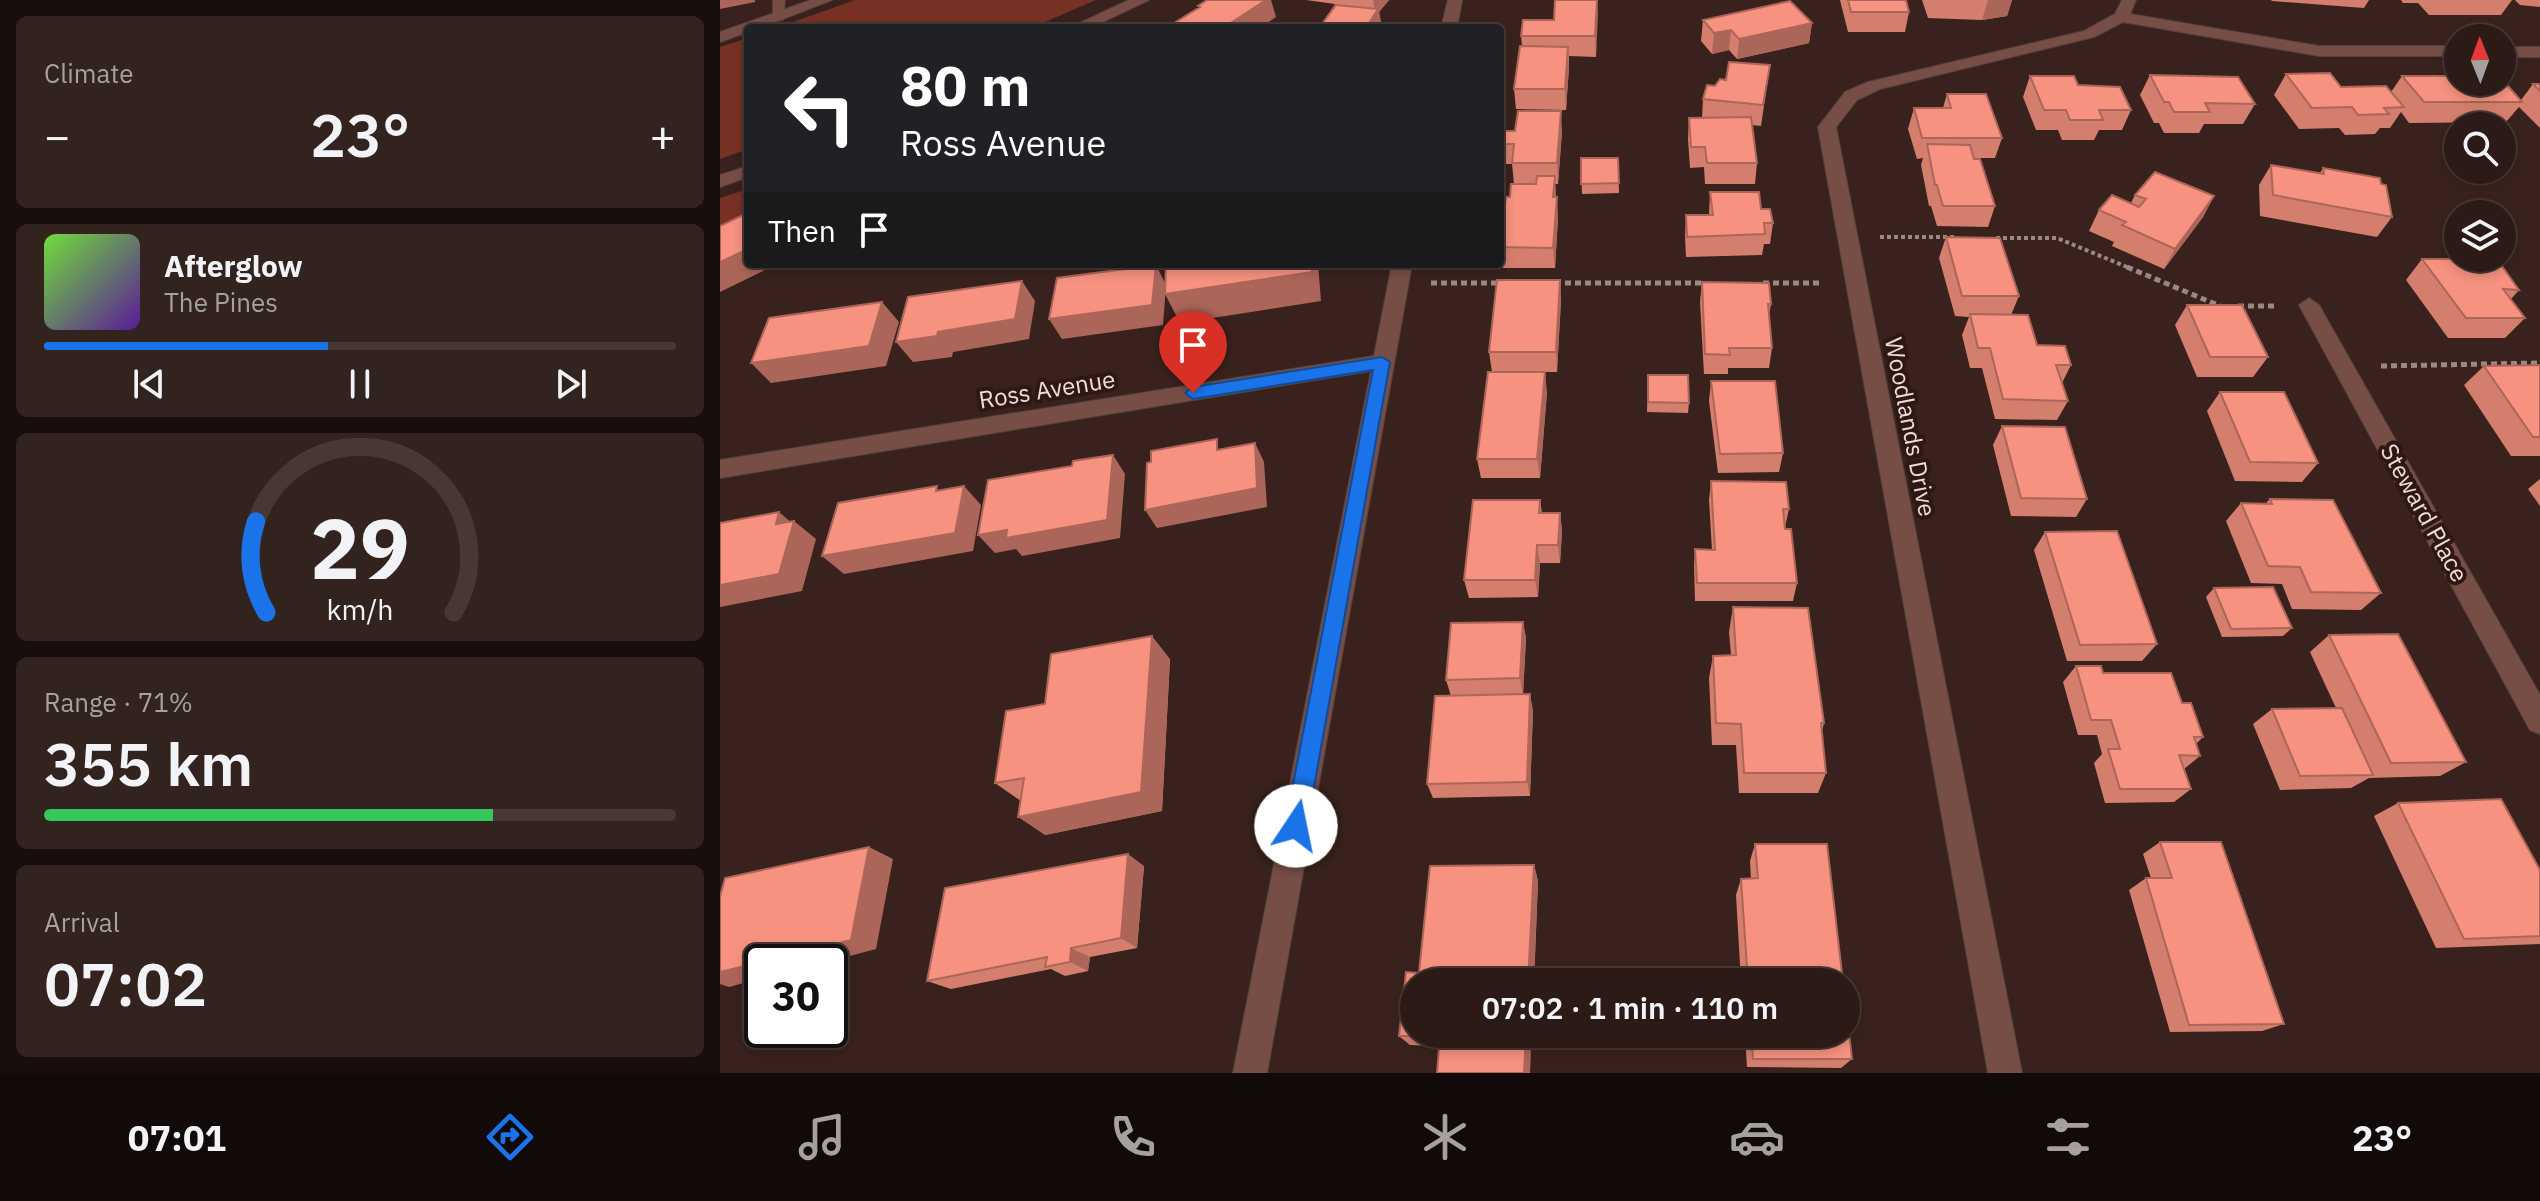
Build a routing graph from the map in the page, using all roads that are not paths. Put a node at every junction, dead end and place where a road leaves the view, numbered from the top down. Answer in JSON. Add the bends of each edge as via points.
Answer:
{"nodes":[{"id":1,"x":779,"y":0,"type":"edge"},
{"id":2,"x":825,"y":0,"type":"edge"},
{"id":3,"x":1142,"y":0,"type":"edge"},
{"id":4,"x":1455,"y":0,"type":"edge"},
{"id":5,"x":2125,"y":8,"type":"edge"},
{"id":6,"x":779,"y":17,"type":"junction"},
{"id":7,"x":758,"y":24,"type":"edge"},
{"id":8,"x":1086,"y":24,"type":"edge"},
{"id":9,"x":1450,"y":24,"type":"edge"},
{"id":10,"x":744,"y":29,"type":"edge"},
{"id":11,"x":720,"y":37,"type":"edge"},
{"id":12,"x":2444,"y":51,"type":"edge"},
{"id":13,"x":2516,"y":52,"type":"edge"},
{"id":14,"x":2540,"y":52,"type":"edge"},
{"id":15,"x":744,"y":172,"type":"edge"},
{"id":16,"x":720,"y":181,"type":"edge"},
{"id":17,"x":1400,"y":274,"type":"edge"},
{"id":18,"x":2309,"y":305,"type":"road end"},
{"id":19,"x":1382,"y":362,"type":"junction"},
{"id":20,"x":720,"y":469,"type":"edge"},
{"id":21,"x":2540,"y":721,"type":"edge"},
{"id":22,"x":1250,"y":1073,"type":"edge"},
{"id":23,"x":2005,"y":1073,"type":"edge"}],
"edges":[{"from":1,"to":6,"type":"lane"},
{"from":2,"to":6,"type":"street"},
{"from":3,"to":8,"type":"street"},
{"from":4,"to":9,"type":"street"},
{"from":5,"to":12,"type":"street","via":[[2319,51]]},
{"from":5,"to":23,"type":"street","name":"Woodlands Drive","via":[[2089,34],[1874,85],[1851,96],[1827,127]]},
{"from":6,"to":7,"type":"street"},
{"from":10,"to":11,"type":"street"},
{"from":13,"to":14,"type":"street"},
{"from":15,"to":16,"type":"street"},
{"from":17,"to":19,"type":"street"},
{"from":18,"to":21,"type":"street","name":"Steward Place"},
{"from":19,"to":20,"type":"street","name":"Ross Avenue"},
{"from":19,"to":22,"type":"street"}]}
